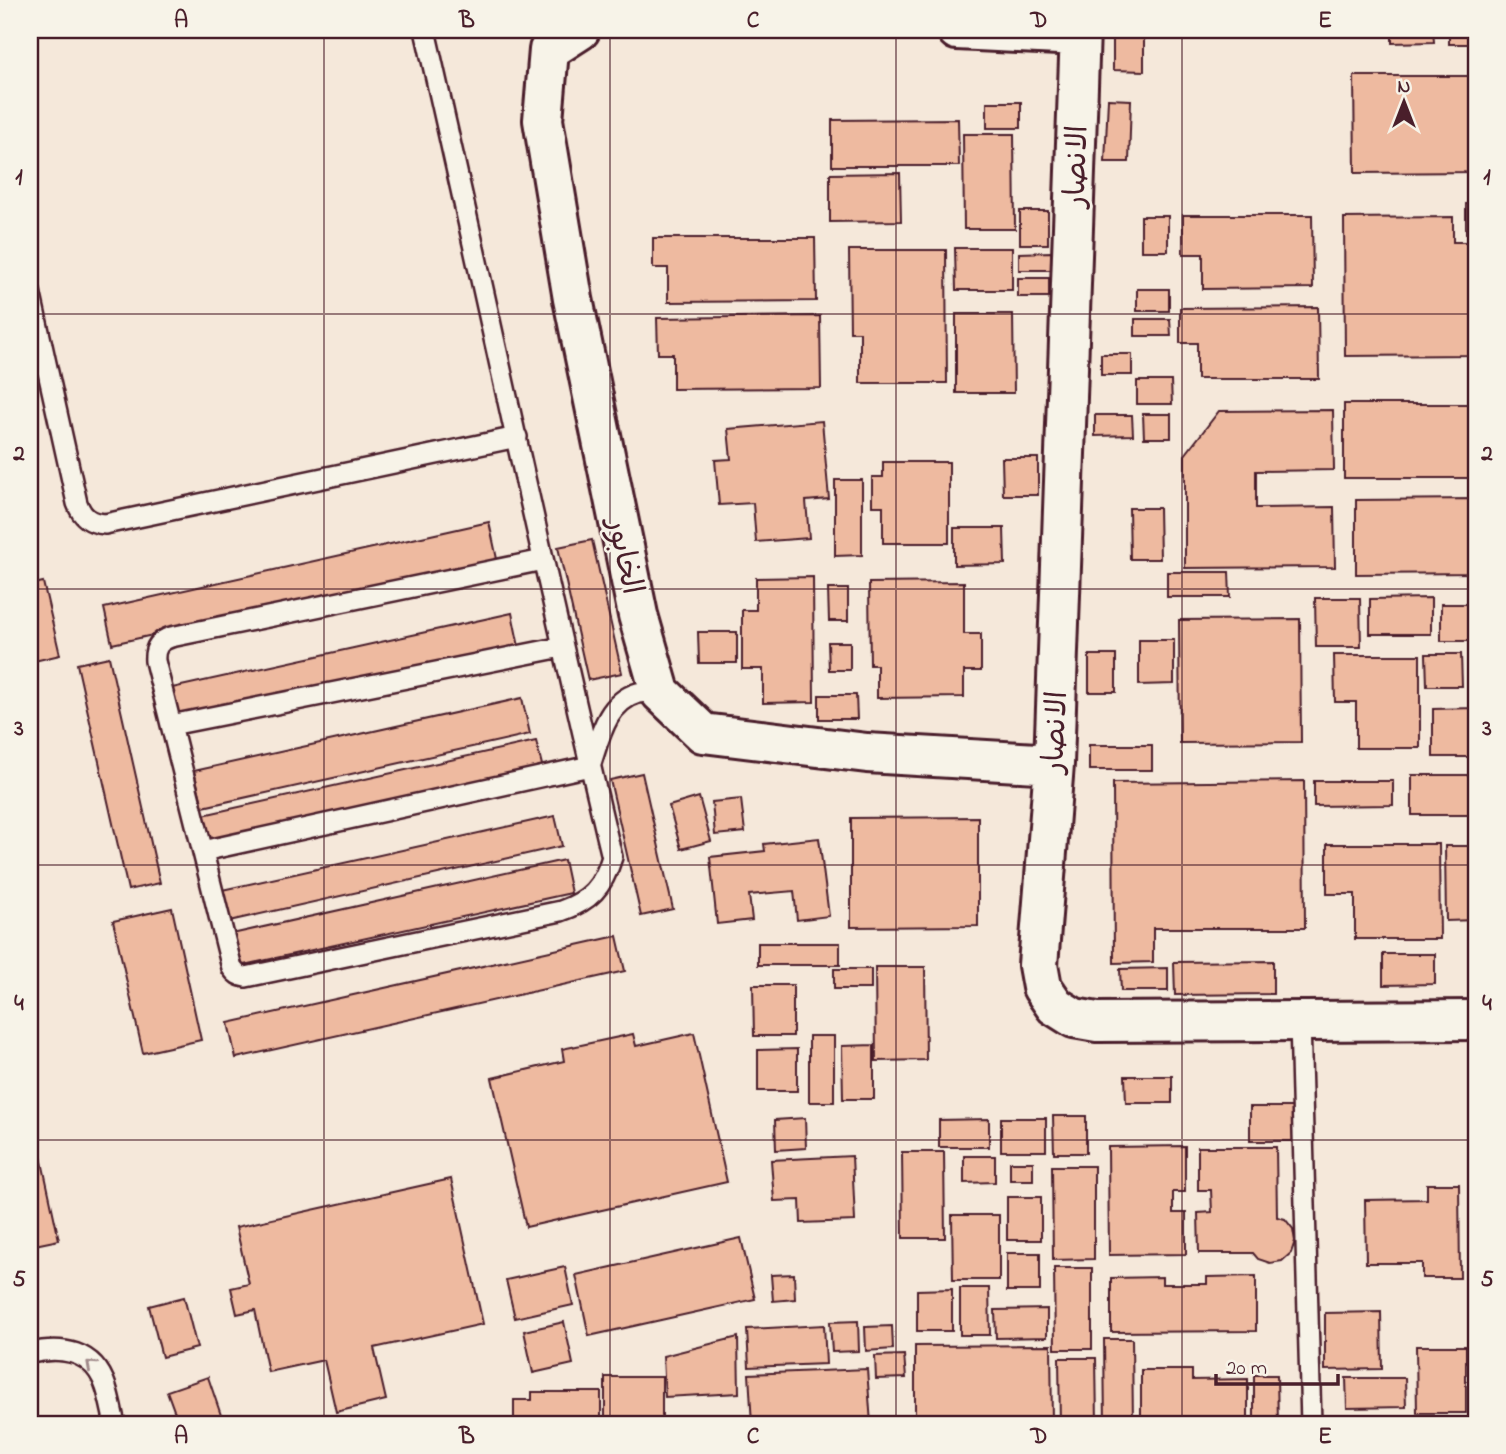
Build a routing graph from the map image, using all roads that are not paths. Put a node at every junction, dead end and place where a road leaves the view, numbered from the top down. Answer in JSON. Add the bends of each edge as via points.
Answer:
{"nodes":[{"id":1,"x":425,"y":30,"type":"edge"},
{"id":2,"x":580,"y":30,"type":"edge"},
{"id":3,"x":957,"y":30,"type":"edge"},
{"id":4,"x":1080,"y":33,"type":"edge"},
{"id":5,"x":30,"y":291,"type":"edge"},
{"id":6,"x":517,"y":437,"type":"junction"},
{"id":7,"x":543,"y":560,"type":"junction"},
{"id":8,"x":562,"y":647,"type":"junction"},
{"id":9,"x":660,"y":692,"type":"junction"},
{"id":10,"x":171,"y":725,"type":"junction"},
{"id":11,"x":1054,"y":764,"type":"junction"},
{"id":12,"x":590,"y":766,"type":"junction"},
{"id":13,"x":203,"y":851,"type":"junction"},
{"id":14,"x":1476,"y":1020,"type":"edge"},
{"id":15,"x":1300,"y":1021,"type":"junction"},
{"id":16,"x":30,"y":1353,"type":"edge"},
{"id":17,"x":115,"y":1424,"type":"edge"},
{"id":18,"x":1311,"y":1424,"type":"edge"}],
"edges":[{"from":1,"to":6,"type":"lane"},
{"from":2,"to":9,"type":"street","name":"الخابور","via":[[550,50],[543,120],[573,299],[638,615]]},
{"from":3,"to":4,"type":"street"},
{"from":4,"to":11,"type":"street","name":"الانصار"},
{"from":5,"to":6,"type":"lane","via":[[77,503],[87,520],[96,524]]},
{"from":6,"to":7,"type":"lane"},
{"from":7,"to":8,"type":"lane"},
{"from":7,"to":10,"type":"lane","via":[[164,640],[154,653]]},
{"from":8,"to":10,"type":"lane"},
{"from":8,"to":12,"type":"lane"},
{"from":9,"to":11,"type":"street","via":[[704,733],[867,753]]},
{"from":9,"to":12,"type":"lane","via":[[638,693],[614,708]]},
{"from":10,"to":13,"type":"lane"},
{"from":11,"to":15,"type":"street","name":"الانصار","via":[[1038,965],[1042,988],[1055,1006],[1074,1018],[1097,1022]]},
{"from":12,"to":13,"type":"lane"},
{"from":12,"to":13,"type":"lane","via":[[612,857],[600,886],[561,911],[240,977],[232,968]]},
{"from":14,"to":15,"type":"street","name":"الانصار"},
{"from":15,"to":18,"type":"lane"},
{"from":17,"to":16,"type":"lane","one_way":true,"via":[[106,1386],[90,1362],[63,1350]]}]}
